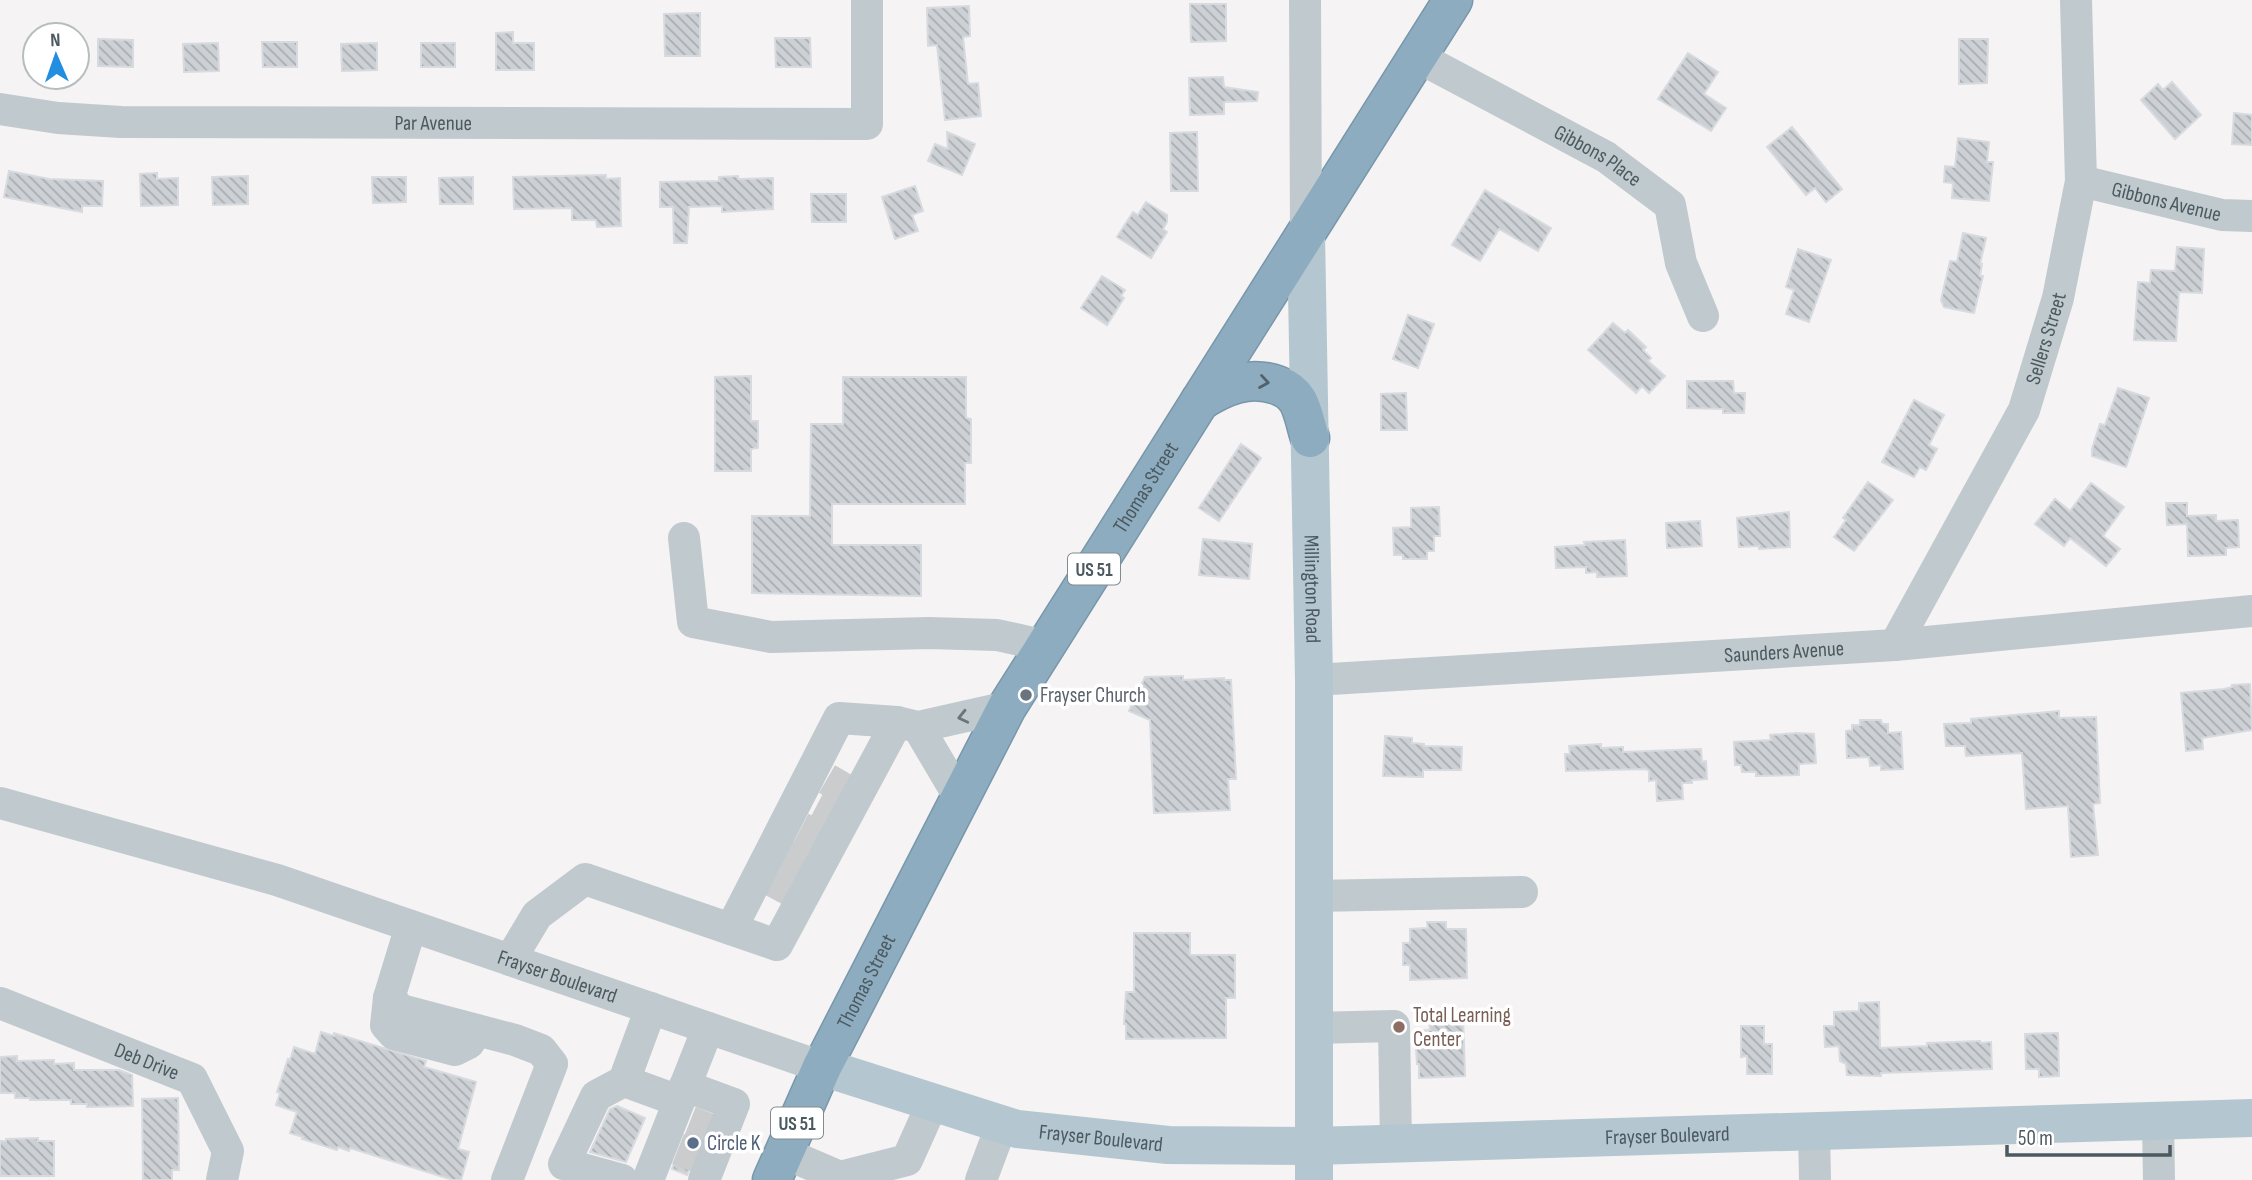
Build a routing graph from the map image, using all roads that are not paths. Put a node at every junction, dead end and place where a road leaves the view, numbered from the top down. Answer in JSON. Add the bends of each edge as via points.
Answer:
{"nodes":[{"id":1,"x":867,"y":0,"type":"edge"},
{"id":2,"x":1305,"y":0,"type":"edge"},
{"id":3,"x":1454,"y":0,"type":"edge"},
{"id":4,"x":2076,"y":0,"type":"edge"},
{"id":5,"x":1418,"y":57,"type":"junction"},
{"id":6,"x":0,"y":109,"type":"edge"},
{"id":7,"x":2081,"y":181,"type":"junction"},
{"id":8,"x":2252,"y":216,"type":"edge"},
{"id":9,"x":1306,"y":234,"type":"junction"},
{"id":10,"x":1703,"y":316,"type":"dead end"},
{"id":11,"x":1200,"y":401,"type":"junction"},
{"id":12,"x":1310,"y":438,"type":"junction"},
{"id":13,"x":684,"y":538,"type":"dead end"},
{"id":14,"x":2252,"y":611,"type":"edge"},
{"id":15,"x":1895,"y":645,"type":"junction"},
{"id":16,"x":1046,"y":646,"type":"junction"},
{"id":17,"x":1314,"y":680,"type":"junction"},
{"id":18,"x":1007,"y":707,"type":"junction"},
{"id":19,"x":908,"y":724,"type":"junction"},
{"id":20,"x":960,"y":798,"type":"junction"},
{"id":21,"x":2,"y":808,"type":"edge"},
{"id":22,"x":809,"y":834,"type":"junction"},
{"id":23,"x":1522,"y":892,"type":"dead end"},
{"id":24,"x":1314,"y":896,"type":"junction"},
{"id":25,"x":411,"y":926,"type":"junction"},
{"id":26,"x":731,"y":929,"type":"junction"},
{"id":27,"x":510,"y":960,"type":"junction"},
{"id":28,"x":0,"y":1003,"type":"edge"},
{"id":29,"x":651,"y":1008,"type":"junction"},
{"id":30,"x":708,"y":1028,"type":"junction"},
{"id":31,"x":1314,"y":1028,"type":"junction"},
{"id":32,"x":822,"y":1067,"type":"junction"},
{"id":33,"x":624,"y":1081,"type":"junction"},
{"id":34,"x":933,"y":1102,"type":"junction"},
{"id":35,"x":2252,"y":1118,"type":"edge"},
{"id":36,"x":2158,"y":1121,"type":"junction"},
{"id":37,"x":1002,"y":1124,"type":"junction"},
{"id":38,"x":1814,"y":1131,"type":"junction"},
{"id":39,"x":693,"y":1135,"type":"edge"},
{"id":40,"x":1396,"y":1143,"type":"junction"},
{"id":41,"x":1314,"y":1163,"type":"edge"},
{"id":42,"x":778,"y":1167,"type":"edge"},
{"id":43,"x":917,"y":1170,"type":"edge"},
{"id":44,"x":840,"y":1178,"type":"edge"},
{"id":45,"x":222,"y":1180,"type":"edge"},
{"id":46,"x":507,"y":1180,"type":"edge"},
{"id":47,"x":622,"y":1180,"type":"edge"},
{"id":48,"x":648,"y":1180,"type":"edge"},
{"id":49,"x":981,"y":1180,"type":"edge"},
{"id":50,"x":1815,"y":1180,"type":"edge"},
{"id":51,"x":2159,"y":1180,"type":"edge"}],
"edges":[{"from":1,"to":6,"type":"street","name":"Par Avenue","via":[[867,124],[121,122]]},
{"from":2,"to":9,"type":"street","name":"Millington Road"},
{"from":3,"to":5,"type":"highway","name":"Thomas Street","number":"US 51"},
{"from":4,"to":7,"type":"street","name":"Sellers Street"},
{"from":5,"to":9,"type":"highway","name":"Thomas Street","number":"US 51"},
{"from":5,"to":10,"type":"street","name":"Gibbons Place","via":[[1606,157],[1670,205],[1681,263]]},
{"from":7,"to":8,"type":"street","name":"Gibbons Avenue","via":[[2222,215]]},
{"from":7,"to":15,"type":"street","name":"Sellers Street","via":[[2058,298],[2024,410]]},
{"from":9,"to":11,"type":"highway","name":"Thomas Street","number":"US 51"},
{"from":9,"to":12,"type":"main road","name":"Millington Road"},
{"from":11,"to":12,"type":"highway","one_way":true,"via":[[1237,383],[1257,380],[1275,384],[1298,400]]},
{"from":11,"to":16,"type":"highway","name":"Thomas Street","number":"US 51"},
{"from":12,"to":17,"type":"main road","name":"Millington Road"},
{"from":13,"to":16,"type":"street","via":[[693,622],[771,637],[997,635]]},
{"from":14,"to":15,"type":"street","name":"Saunders Avenue"},
{"from":15,"to":17,"type":"street","name":"Saunders Avenue"},
{"from":16,"to":18,"type":"highway","name":"Thomas Street","number":"US 51"},
{"from":17,"to":24,"type":"main road","name":"Millington Road"},
{"from":18,"to":19,"type":"street","one_way":true},
{"from":18,"to":20,"type":"highway","name":"Thomas Street","number":"US 51"},
{"from":19,"to":20,"type":"street"},
{"from":19,"to":22,"type":"street"},
{"from":19,"to":22,"type":"street","via":[[839,718]]},
{"from":20,"to":32,"type":"highway","name":"Thomas Street","number":"US 51"},
{"from":21,"to":25,"type":"street","name":"Frayser Boulevard","via":[[277,880]]},
{"from":22,"to":26,"type":"street"},
{"from":22,"to":26,"type":"street","via":[[778,945]]},
{"from":23,"to":24,"type":"street"},
{"from":24,"to":31,"type":"main road","name":"Millington Road"},
{"from":25,"to":27,"type":"street","name":"Frayser Boulevard"},
{"from":25,"to":46,"type":"street","via":[[389,998],[401,1010],[515,1040],[541,1050],[552,1064]]},
{"from":26,"to":27,"type":"street","via":[[585,879],[537,915]]},
{"from":27,"to":29,"type":"street","name":"Frayser Boulevard"},
{"from":28,"to":45,"type":"street","name":"Deb Drive","via":[[192,1079],[228,1151]]},
{"from":29,"to":30,"type":"street","name":"Frayser Boulevard"},
{"from":29,"to":33,"type":"street"},
{"from":30,"to":32,"type":"street","name":"Frayser Boulevard"},
{"from":30,"to":39,"type":"street"},
{"from":31,"to":40,"type":"street","via":[[1394,1026]]},
{"from":31,"to":41,"type":"main road","name":"Millington Road"},
{"from":32,"to":34,"type":"main road","name":"Frayser Boulevard"},
{"from":32,"to":42,"type":"highway","name":"Thomas Street","number":"US 51"},
{"from":33,"to":39,"type":"street"},
{"from":33,"to":47,"type":"street","via":[[596,1096],[564,1164]]},
{"from":34,"to":37,"type":"main road","name":"Frayser Boulevard"},
{"from":34,"to":43,"type":"street"},
{"from":35,"to":36,"type":"main road","name":"Frayser Boulevard"},
{"from":36,"to":38,"type":"main road","name":"Frayser Boulevard"},
{"from":36,"to":51,"type":"street"},
{"from":37,"to":41,"type":"main road","name":"Frayser Boulevard"},
{"from":37,"to":49,"type":"street"},
{"from":38,"to":40,"type":"main road","name":"Frayser Boulevard"},
{"from":38,"to":50,"type":"street"},
{"from":39,"to":48,"type":"street"},
{"from":40,"to":41,"type":"main road","name":"Frayser Boulevard"},
{"from":42,"to":44,"type":"street"},
{"from":43,"to":44,"type":"street"}]}
